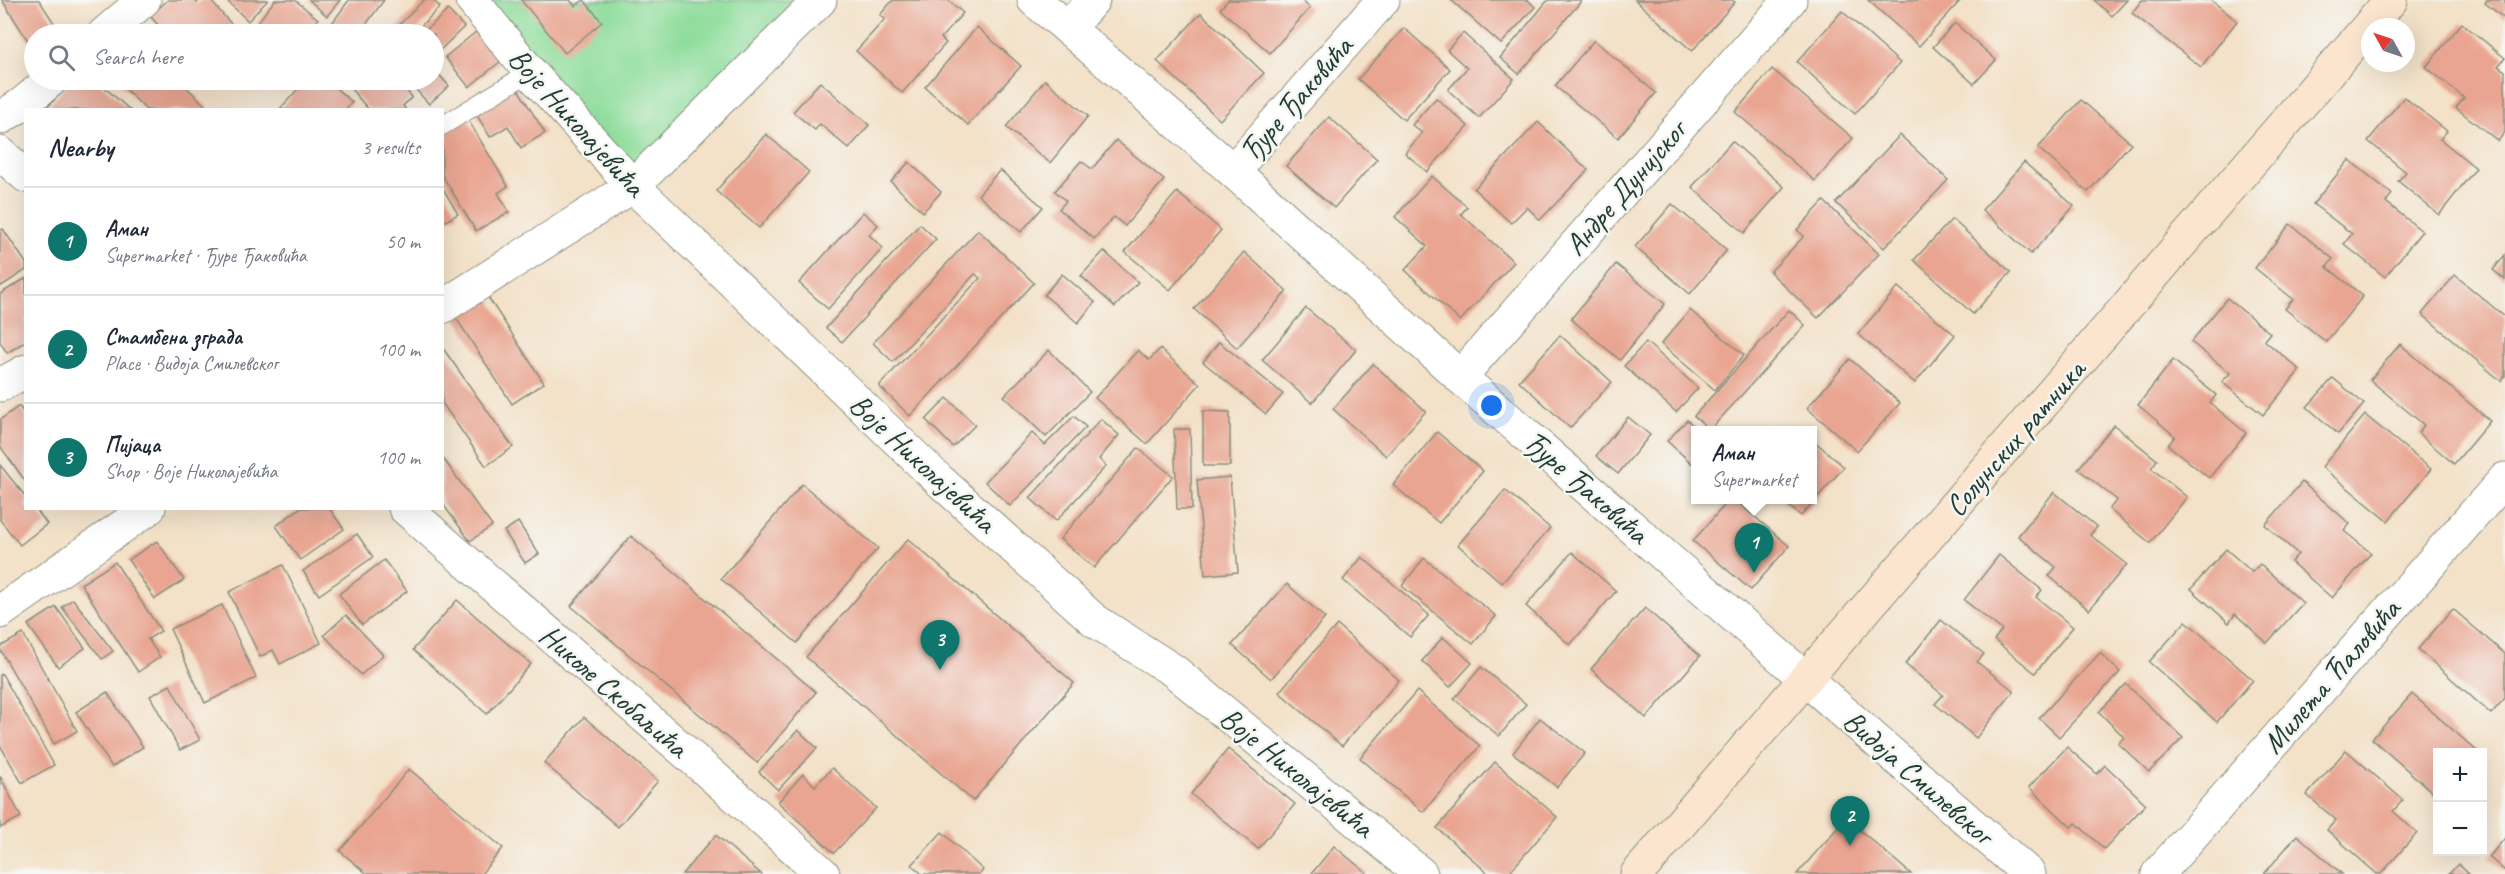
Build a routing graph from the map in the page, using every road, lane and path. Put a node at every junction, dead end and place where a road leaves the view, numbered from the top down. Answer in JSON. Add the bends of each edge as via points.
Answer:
{"nodes":[{"id":1,"x":144,"y":0,"type":"edge"},
{"id":2,"x":472,"y":0,"type":"edge"},
{"id":3,"x":820,"y":0,"type":"edge"},
{"id":4,"x":1034,"y":0,"type":"edge"},
{"id":5,"x":1093,"y":0,"type":"edge"},
{"id":6,"x":1383,"y":0,"type":"edge"},
{"id":7,"x":1790,"y":0,"type":"edge"},
{"id":8,"x":2391,"y":0,"type":"edge"},
{"id":9,"x":116,"y":24,"type":"edge"},
{"id":10,"x":1068,"y":28,"type":"junction"},
{"id":11,"x":530,"y":72,"type":"junction"},
{"id":12,"x":39,"y":90,"type":"edge"},
{"id":13,"x":0,"y":118,"type":"edge"},
{"id":14,"x":444,"y":125,"type":"edge"},
{"id":15,"x":0,"y":153,"type":"edge"},
{"id":16,"x":1233,"y":171,"type":"junction"},
{"id":17,"x":24,"y":174,"type":"edge"},
{"id":18,"x":633,"y":186,"type":"junction"},
{"id":19,"x":444,"y":306,"type":"edge"},
{"id":20,"x":24,"y":372,"type":"edge"},
{"id":21,"x":1460,"y":377,"type":"junction"},
{"id":22,"x":0,"y":385,"type":"edge"},
{"id":23,"x":2505,"y":479,"type":"edge"},
{"id":24,"x":146,"y":510,"type":"edge"},
{"id":25,"x":407,"y":510,"type":"edge"},
{"id":26,"x":0,"y":612,"type":"edge"},
{"id":27,"x":1806,"y":680,"type":"junction"},
{"id":28,"x":823,"y":874,"type":"edge"},
{"id":29,"x":1421,"y":874,"type":"edge"},
{"id":30,"x":1637,"y":874,"type":"edge"},
{"id":31,"x":2029,"y":874,"type":"edge"},
{"id":32,"x":2158,"y":874,"type":"edge"}],
"edges":[{"from":1,"to":9,"type":"street"},
{"from":2,"to":11,"type":"street","name":"Воје Николајевића"},
{"from":3,"to":18,"type":"street"},
{"from":4,"to":10,"type":"street","name":"Ђуре Ђаковића"},
{"from":5,"to":10,"type":"street"},
{"from":6,"to":16,"type":"street","name":"Ђуре Ђаковића"},
{"from":7,"to":21,"type":"street","name":"Андре Дунијског"},
{"from":8,"to":27,"type":"main road","name":"Солунских ратника"},
{"from":10,"to":16,"type":"street","name":"Ђуре Ђаковића"},
{"from":11,"to":14,"type":"lane"},
{"from":11,"to":18,"type":"street","name":"Воје Николајевића"},
{"from":12,"to":13,"type":"street"},
{"from":15,"to":17,"type":"street"},
{"from":16,"to":21,"type":"street","name":"Ђуре Ђаковића"},
{"from":18,"to":19,"type":"street"},
{"from":18,"to":29,"type":"street","name":"Воје Николајевића","via":[[939,480],[1094,620],[1174,671]]},
{"from":20,"to":22,"type":"street"},
{"from":21,"to":27,"type":"street","name":"Ђуре Ђаковића"},
{"from":23,"to":32,"type":"street","name":"Милета Ћаловића"},
{"from":24,"to":26,"type":"street"},
{"from":25,"to":28,"type":"street","name":"Николе Скобаљића"},
{"from":27,"to":30,"type":"main road","name":"Солунских ратника"},
{"from":27,"to":31,"type":"street","name":"Видоја Смилевског"}]}
